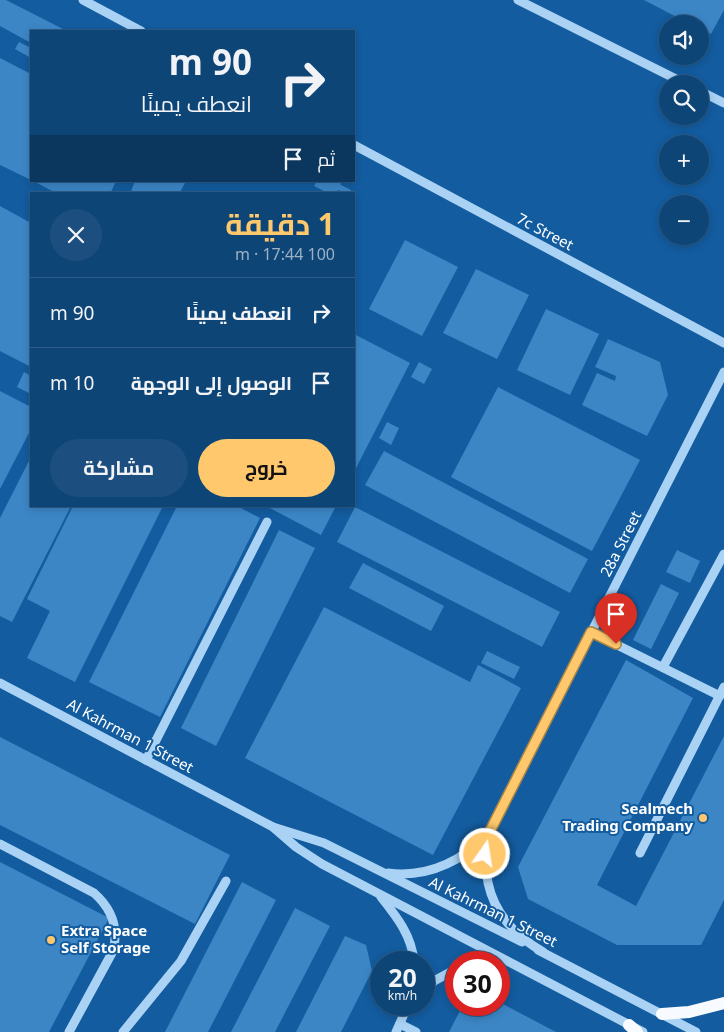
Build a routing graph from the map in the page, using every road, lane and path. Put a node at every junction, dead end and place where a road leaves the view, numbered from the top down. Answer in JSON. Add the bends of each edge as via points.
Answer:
{"nodes":[{"id":1,"x":83,"y":0,"type":"edge"},
{"id":2,"x":518,"y":0,"type":"edge"},
{"id":3,"x":139,"y":30,"type":"edge"},
{"id":4,"x":668,"y":75,"type":"edge"},
{"id":5,"x":709,"y":96,"type":"edge"},
{"id":6,"x":724,"y":103,"type":"edge"},
{"id":7,"x":355,"y":146,"type":"edge"},
{"id":8,"x":724,"y":343,"type":"edge"},
{"id":9,"x":724,"y":372,"type":"edge"},
{"id":10,"x":268,"y":522,"type":"dead end"},
{"id":11,"x":724,"y":554,"type":"edge"},
{"id":12,"x":591,"y":632,"type":"junction"},
{"id":13,"x":663,"y":667,"type":"junction"},
{"id":14,"x":0,"y":683,"type":"edge"},
{"id":15,"x":722,"y":691,"type":"edge"},
{"id":16,"x":146,"y":760,"type":"junction"},
{"id":17,"x":273,"y":827,"type":"junction"},
{"id":18,"x":488,"y":835,"type":"junction"},
{"id":19,"x":0,"y":844,"type":"edge"},
{"id":20,"x":640,"y":853,"type":"dead end"},
{"id":21,"x":380,"y":873,"type":"junction"},
{"id":22,"x":226,"y":881,"type":"dead end"},
{"id":23,"x":378,"y":893,"type":"junction"},
{"id":24,"x":412,"y":951,"type":"edge"},
{"id":25,"x":543,"y":952,"type":"junction"},
{"id":26,"x":510,"y":965,"type":"edge"},
{"id":27,"x":523,"y":968,"type":"junction"},
{"id":28,"x":724,"y":1003,"type":"edge"},
{"id":29,"x":662,"y":1014,"type":"junction"},
{"id":30,"x":404,"y":1016,"type":"edge"},
{"id":31,"x":398,"y":1028,"type":"edge"},
{"id":32,"x":633,"y":1029,"type":"edge"},
{"id":33,"x":70,"y":1032,"type":"edge"},
{"id":34,"x":123,"y":1032,"type":"edge"},
{"id":35,"x":416,"y":1032,"type":"edge"},
{"id":36,"x":644,"y":1032,"type":"edge"},
{"id":37,"x":696,"y":1032,"type":"edge"}],
"edges":[{"from":1,"to":3,"type":"street"},
{"from":2,"to":4,"type":"street"},
{"from":5,"to":6,"type":"street"},
{"from":7,"to":8,"type":"street","name":"7c Street"},
{"from":9,"to":12,"type":"street","name":"28a Street"},
{"from":10,"to":16,"type":"street"},
{"from":11,"to":13,"type":"street"},
{"from":12,"to":13,"type":"street"},
{"from":12,"to":18,"type":"street","name":"28a Street"},
{"from":13,"to":15,"type":"street"},
{"from":14,"to":16,"type":"street","name":"Al Kahrman 1 Street"},
{"from":15,"to":20,"type":"street"},
{"from":16,"to":17,"type":"street","name":"Al Kahrman 1 Street"},
{"from":17,"to":21,"type":"street","name":"Al Kahrman 1 Street","via":[[324,843]]},
{"from":17,"to":23,"type":"street","name":"Al Kahrman 1 Street","via":[[309,856]]},
{"from":18,"to":21,"type":"street","name":"28a Street","via":[[447,865],[414,874]]},
{"from":18,"to":25,"type":"street","name":"28a Street","via":[[486,874],[499,912],[526,942]]},
{"from":19,"to":33,"type":"street","via":[[94,893],[113,919],[116,940],[113,951]]},
{"from":21,"to":25,"type":"street","name":"Al Kahrman 1 Street"},
{"from":22,"to":34,"type":"street","via":[[180,961]]},
{"from":23,"to":24,"type":"street","via":[[404,929]]},
{"from":23,"to":27,"type":"street","name":"Al Kahrman 1 Street"},
{"from":25,"to":29,"type":"street","name":"Al Kahrman 1 Street"},
{"from":26,"to":27,"type":"street"},
{"from":27,"to":32,"type":"street","name":"Al Kahrman 1 Street"},
{"from":28,"to":29,"type":"main road","via":[[689,1012]]},
{"from":29,"to":37,"type":"street","name":"Al Kahrman 1 Street"},
{"from":30,"to":31,"type":"street"},
{"from":31,"to":35,"type":"street"},
{"from":32,"to":36,"type":"street","name":"Al Kahrman 1 Street"}]}
